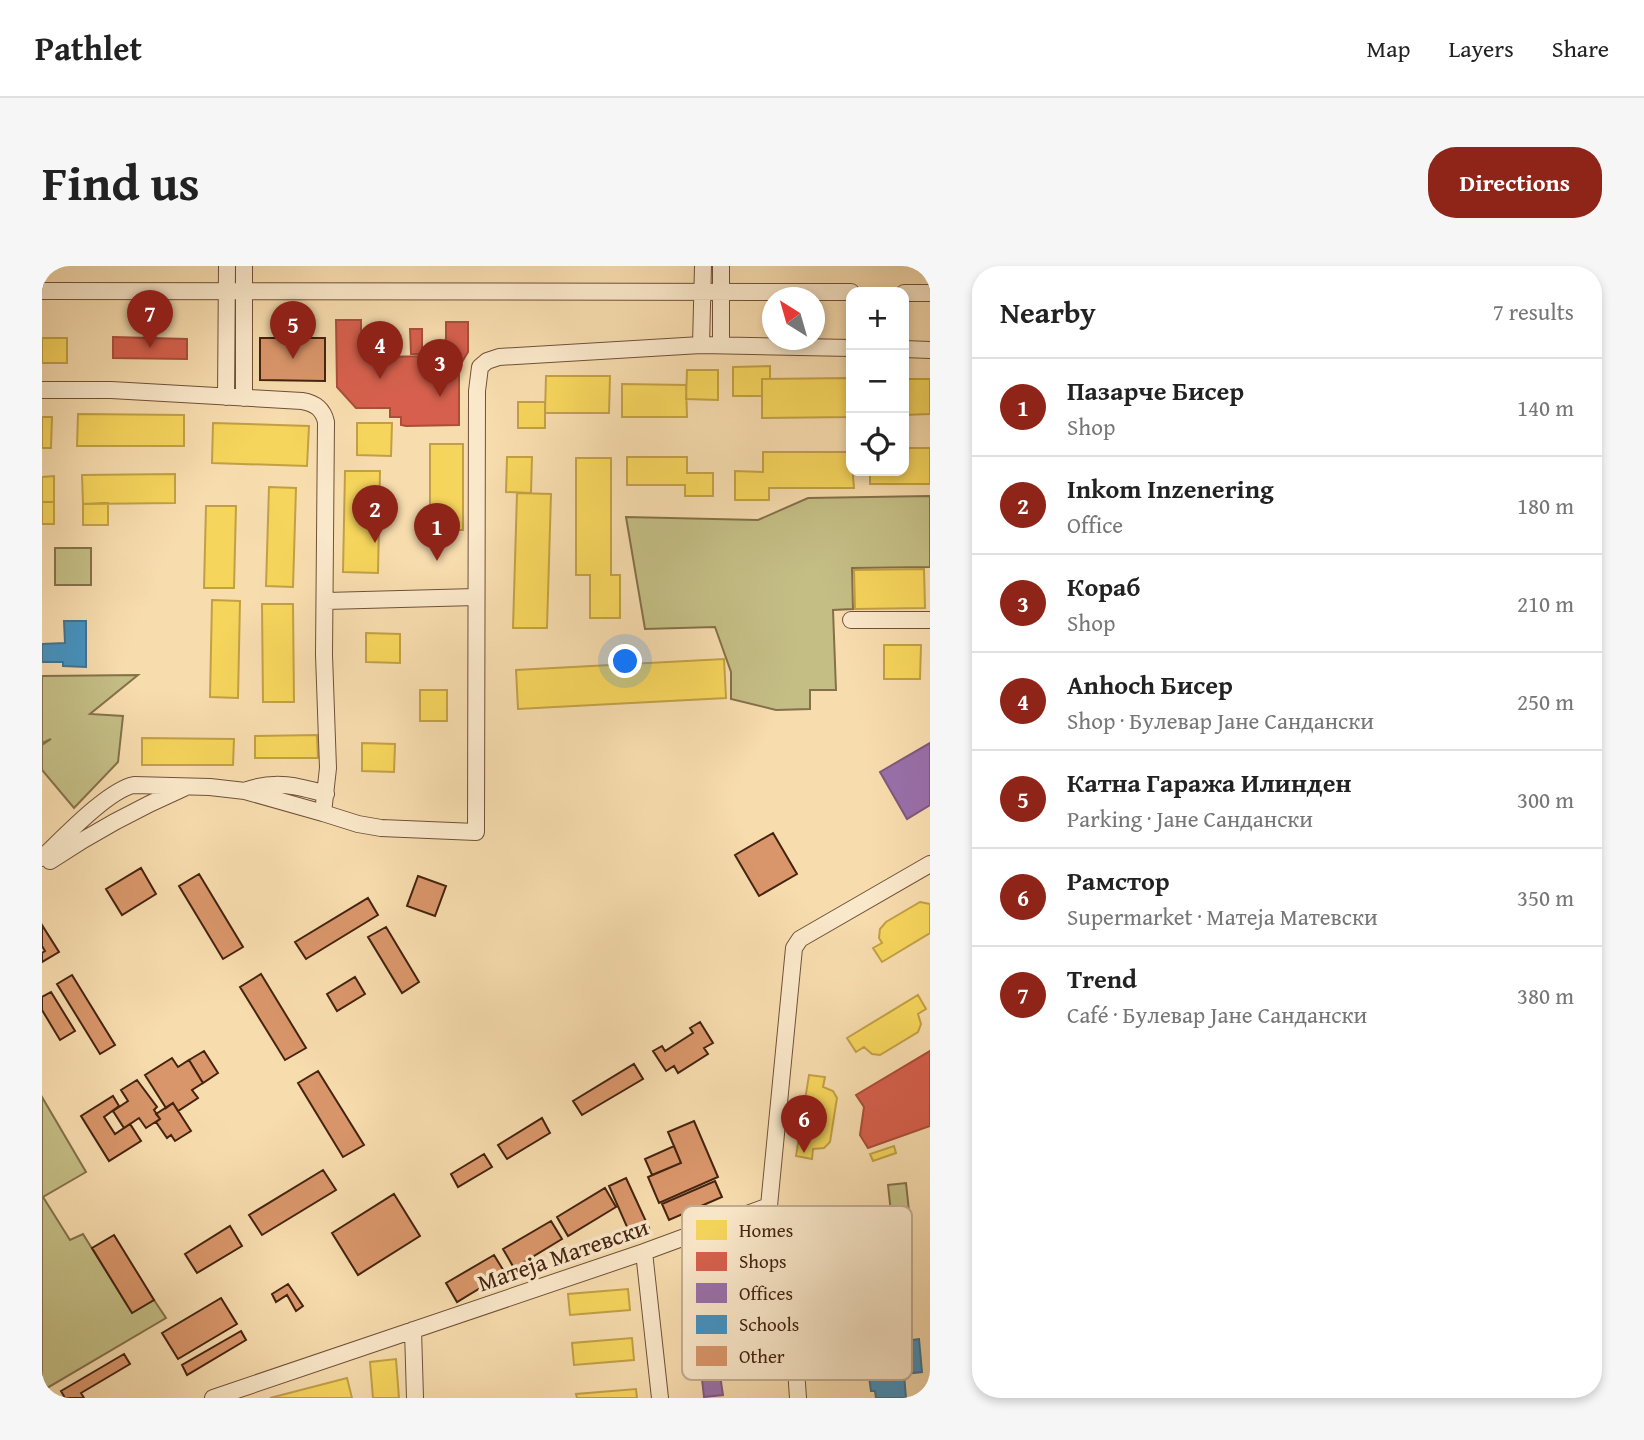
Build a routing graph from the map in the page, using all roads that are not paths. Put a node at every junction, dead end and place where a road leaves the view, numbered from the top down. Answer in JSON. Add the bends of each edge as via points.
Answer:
{"nodes":[{"id":1,"x":227,"y":266,"type":"edge"},
{"id":2,"x":244,"y":266,"type":"edge"},
{"id":3,"x":703,"y":266,"type":"edge"},
{"id":4,"x":722,"y":266,"type":"edge"},
{"id":5,"x":227,"y":290,"type":"junction"},
{"id":6,"x":244,"y":290,"type":"junction"},
{"id":7,"x":42,"y":291,"type":"edge"},
{"id":8,"x":702,"y":292,"type":"junction"},
{"id":9,"x":722,"y":292,"type":"junction"},
{"id":10,"x":846,"y":292,"type":"edge"},
{"id":11,"x":909,"y":293,"type":"edge"},
{"id":12,"x":930,"y":293,"type":"edge"},
{"id":13,"x":701,"y":345,"type":"junction"},
{"id":14,"x":720,"y":345,"type":"junction"},
{"id":15,"x":846,"y":348,"type":"edge"},
{"id":16,"x":909,"y":349,"type":"edge"},
{"id":17,"x":930,"y":350,"type":"edge"},
{"id":18,"x":42,"y":390,"type":"edge"},
{"id":19,"x":226,"y":397,"type":"junction"},
{"id":20,"x":244,"y":398,"type":"junction"},
{"id":21,"x":476,"y":597,"type":"junction"},
{"id":22,"x":326,"y":601,"type":"junction"},
{"id":23,"x":851,"y":620,"type":"dead end"},
{"id":24,"x":930,"y":620,"type":"edge"},
{"id":25,"x":190,"y":786,"type":"junction"},
{"id":26,"x":245,"y":791,"type":"junction"},
{"id":27,"x":326,"y":794,"type":"junction"},
{"id":28,"x":323,"y":813,"type":"junction"},
{"id":29,"x":42,"y":858,"type":"edge"},
{"id":30,"x":930,"y":864,"type":"edge"},
{"id":31,"x":42,"y":866,"type":"edge"},
{"id":32,"x":769,"y":1206,"type":"edge"},
{"id":33,"x":682,"y":1238,"type":"edge"},
{"id":34,"x":644,"y":1252,"type":"junction"},
{"id":35,"x":413,"y":1330,"type":"junction"},
{"id":36,"x":797,"y":1380,"type":"edge"},
{"id":37,"x":213,"y":1398,"type":"edge"},
{"id":38,"x":415,"y":1398,"type":"edge"},
{"id":39,"x":660,"y":1398,"type":"edge"},
{"id":40,"x":798,"y":1398,"type":"edge"}],
"edges":[{"from":1,"to":5,"type":"street"},
{"from":2,"to":6,"type":"street"},
{"from":3,"to":8,"type":"street"},
{"from":4,"to":9,"type":"street"},
{"from":5,"to":6,"type":"street"},
{"from":5,"to":7,"type":"street"},
{"from":5,"to":19,"type":"street"},
{"from":6,"to":8,"type":"street"},
{"from":6,"to":20,"type":"street"},
{"from":8,"to":9,"type":"street"},
{"from":8,"to":13,"type":"street"},
{"from":9,"to":10,"type":"street"},
{"from":9,"to":14,"type":"street"},
{"from":11,"to":12,"type":"street"},
{"from":13,"to":14,"type":"street"},
{"from":13,"to":21,"type":"street","via":[[509,356],[483,364],[477,378]]},
{"from":14,"to":15,"type":"street"},
{"from":16,"to":17,"type":"street"},
{"from":18,"to":19,"type":"street"},
{"from":19,"to":20,"type":"street"},
{"from":20,"to":22,"type":"street","via":[[307,402],[323,413]]},
{"from":21,"to":22,"type":"street"},
{"from":21,"to":28,"type":"street","via":[[476,832],[381,828]]},
{"from":22,"to":27,"type":"street"},
{"from":23,"to":24,"type":"street"},
{"from":25,"to":26,"type":"street"},
{"from":25,"to":29,"type":"street","via":[[124,788]]},
{"from":25,"to":31,"type":"street","via":[[75,844]]},
{"from":26,"to":27,"type":"street","via":[[290,784]]},
{"from":26,"to":28,"type":"street"},
{"from":27,"to":28,"type":"street"},
{"from":30,"to":32,"type":"street","name":"Матеја Матевски","via":[[800,939],[794,948]]},
{"from":33,"to":34,"type":"street","name":"Матеја Матевски"},
{"from":34,"to":35,"type":"street","name":"Матеја Матевски"},
{"from":34,"to":39,"type":"street"},
{"from":35,"to":37,"type":"street","name":"Матеја Матевски"},
{"from":35,"to":38,"type":"street"},
{"from":36,"to":40,"type":"street"}]}
